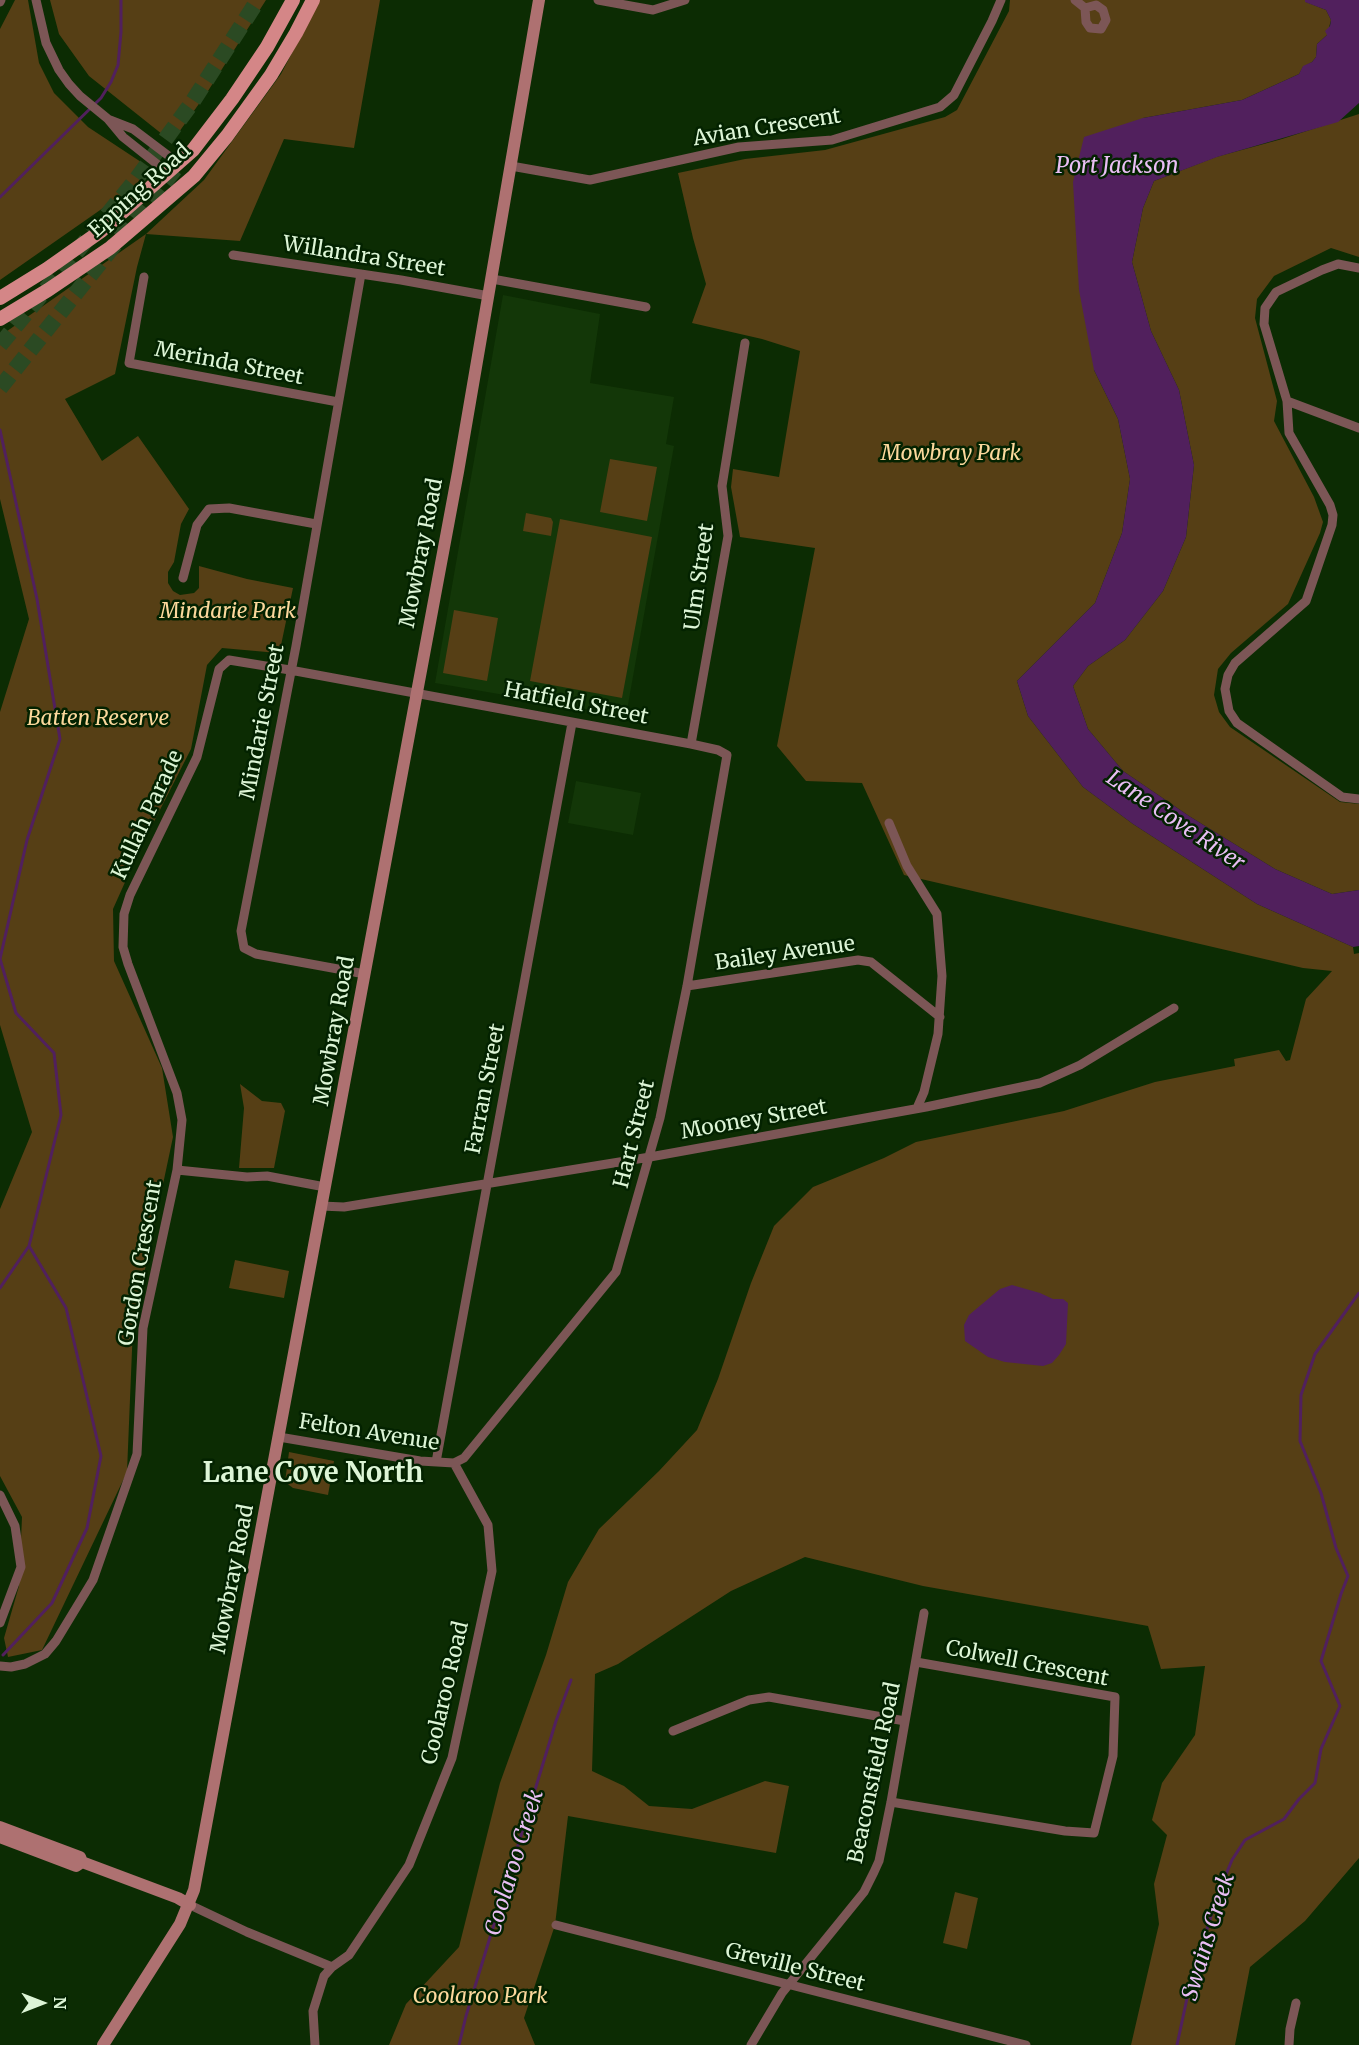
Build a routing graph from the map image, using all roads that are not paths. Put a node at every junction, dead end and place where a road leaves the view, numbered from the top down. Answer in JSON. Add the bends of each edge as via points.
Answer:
{"nodes":[{"id":1,"x":36,"y":0,"type":"edge"},
{"id":2,"x":293,"y":0,"type":"edge"},
{"id":3,"x":313,"y":0,"type":"edge"},
{"id":4,"x":539,"y":0,"type":"edge"},
{"id":5,"x":598,"y":0,"type":"edge"},
{"id":6,"x":686,"y":0,"type":"edge"},
{"id":7,"x":1000,"y":0,"type":"edge"},
{"id":8,"x":1075,"y":0,"type":"edge"},
{"id":9,"x":1085,"y":8,"type":"dead end"},
{"id":10,"x":108,"y":119,"type":"junction"},
{"id":11,"x":178,"y":163,"type":"junction"},
{"id":12,"x":511,"y":166,"type":"junction"},
{"id":13,"x":167,"y":172,"type":"junction"},
{"id":14,"x":194,"y":176,"type":"junction"},
{"id":15,"x":183,"y":187,"type":"junction"},
{"id":16,"x":233,"y":255,"type":"dead end"},
{"id":17,"x":1359,"y":268,"type":"edge"},
{"id":18,"x":361,"y":274,"type":"junction"},
{"id":19,"x":144,"y":277,"type":"dead end"},
{"id":20,"x":492,"y":279,"type":"junction"},
{"id":21,"x":489,"y":296,"type":"junction"},
{"id":22,"x":0,"y":298,"type":"edge"},
{"id":23,"x":646,"y":307,"type":"dead end"},
{"id":24,"x":0,"y":319,"type":"edge"},
{"id":25,"x":745,"y":343,"type":"dead end"},
{"id":26,"x":1287,"y":401,"type":"junction"},
{"id":27,"x":339,"y":402,"type":"junction"},
{"id":28,"x":1359,"y":428,"type":"edge"},
{"id":29,"x":316,"y":524,"type":"junction"},
{"id":30,"x":183,"y":578,"type":"dead end"},
{"id":31,"x":290,"y":670,"type":"junction"},
{"id":32,"x":416,"y":692,"type":"junction"},
{"id":33,"x":572,"y":723,"type":"junction"},
{"id":34,"x":691,"y":744,"type":"junction"},
{"id":35,"x":727,"y":755,"type":"joint"},
{"id":36,"x":1359,"y":800,"type":"edge"},
{"id":37,"x":890,"y":823,"type":"dead end"},
{"id":38,"x":365,"y":974,"type":"junction"},
{"id":39,"x":687,"y":986,"type":"junction"},
{"id":40,"x":1174,"y":1008,"type":"dead end"},
{"id":41,"x":940,"y":1017,"type":"junction"},
{"id":42,"x":917,"y":1108,"type":"junction"},
{"id":43,"x":650,"y":1157,"type":"junction"},
{"id":44,"x":177,"y":1170,"type":"junction"},
{"id":45,"x":486,"y":1184,"type":"junction"},
{"id":46,"x":325,"y":1187,"type":"junction"},
{"id":47,"x":321,"y":1206,"type":"junction"},
{"id":48,"x":279,"y":1437,"type":"junction"},
{"id":49,"x":436,"y":1462,"type":"junction"},
{"id":50,"x":454,"y":1463,"type":"junction"},
{"id":51,"x":0,"y":1495,"type":"edge"},
{"id":52,"x":924,"y":1613,"type":"dead end"},
{"id":53,"x":0,"y":1623,"type":"edge"},
{"id":54,"x":916,"y":1662,"type":"junction"},
{"id":55,"x":0,"y":1666,"type":"edge"},
{"id":56,"x":905,"y":1721,"type":"junction"},
{"id":57,"x":673,"y":1731,"type":"dead end"},
{"id":58,"x":891,"y":1802,"type":"junction"},
{"id":59,"x":0,"y":1827,"type":"edge"},
{"id":60,"x":0,"y":1837,"type":"edge"},
{"id":61,"x":82,"y":1862,"type":"junction"},
{"id":62,"x":190,"y":1905,"type":"junction"},
{"id":63,"x":555,"y":1925,"type":"dead end"},
{"id":64,"x":332,"y":1967,"type":"junction"},
{"id":65,"x":789,"y":1984,"type":"junction"},
{"id":66,"x":1296,"y":2003,"type":"dead end"},
{"id":67,"x":103,"y":2045,"type":"edge"},
{"id":68,"x":315,"y":2045,"type":"edge"},
{"id":69,"x":751,"y":2045,"type":"edge"},
{"id":70,"x":1026,"y":2045,"type":"edge"},
{"id":71,"x":1289,"y":2045,"type":"edge"}],
"edges":[{"from":1,"to":10,"type":"street","via":[[40,24],[59,70],[80,96]]},
{"from":2,"to":11,"type":"main road","name":"Epping Road","via":[[232,99],[193,150]]},
{"from":3,"to":14,"type":"main road","name":"Epping Road","via":[[271,75]]},
{"from":4,"to":12,"type":"main road","name":"Mowbray Road"},
{"from":5,"to":6,"type":"street","via":[[652,10]]},
{"from":7,"to":12,"type":"street","name":"Avian Crescent","via":[[954,95],[940,107],[832,140],[739,147],[590,180]]},
{"from":8,"to":9,"type":"street"},
{"from":10,"to":11,"type":"street","via":[[133,129]]},
{"from":10,"to":13,"type":"street","via":[[123,137]]},
{"from":11,"to":13,"type":"main road","name":"Epping Road"},
{"from":11,"to":14,"type":"main road"},
{"from":12,"to":20,"type":"main road","name":"Mowbray Road"},
{"from":13,"to":15,"type":"main road"},
{"from":13,"to":22,"type":"main road","name":"Epping Road","via":[[101,231]]},
{"from":14,"to":15,"type":"main road","name":"Epping Road"},
{"from":15,"to":24,"type":"main road","name":"Epping Road","via":[[91,262]]},
{"from":16,"to":18,"type":"street","name":"Willandra Street"},
{"from":17,"to":26,"type":"street","via":[[1338,264],[1322,270],[1276,292],[1265,308],[1264,324]]},
{"from":18,"to":21,"type":"street","name":"Willandra Street"},
{"from":18,"to":27,"type":"street","name":"Mindarie Street"},
{"from":19,"to":27,"type":"street","name":"Merinda Street","via":[[129,363]]},
{"from":20,"to":21,"type":"main road","name":"Mowbray Road"},
{"from":20,"to":23,"type":"street"},
{"from":21,"to":32,"type":"main road","name":"Mowbray Road"},
{"from":25,"to":34,"type":"street","name":"Ulm Street","via":[[722,486],[728,536]]},
{"from":26,"to":28,"type":"street"},
{"from":26,"to":36,"type":"street","via":[[1289,433],[1330,506],[1332,525],[1306,601],[1235,663],[1226,682],[1226,704],[1237,723],[1342,797]]},
{"from":27,"to":29,"type":"street","name":"Mindarie Street"},
{"from":29,"to":30,"type":"street","via":[[229,508],[209,509],[197,525]]},
{"from":29,"to":31,"type":"street","name":"Mindarie Street"},
{"from":31,"to":32,"type":"street","name":"Kullah Parade"},
{"from":31,"to":38,"type":"street","name":"Mindarie Street","via":[[241,931],[244,948],[256,954]]},
{"from":31,"to":44,"type":"street","name":"Kullah Parade","via":[[229,660],[219,669],[197,757],[124,914],[123,947],[128,964],[177,1093],[182,1120]]},
{"from":32,"to":33,"type":"street","name":"Hatfield Street"},
{"from":32,"to":38,"type":"main road","name":"Mowbray Road"},
{"from":33,"to":34,"type":"street","name":"Hatfield Street"},
{"from":33,"to":45,"type":"street","name":"Farran Street"},
{"from":34,"to":35,"type":"street","name":"Hatfield Street"},
{"from":35,"to":39,"type":"street","name":"Hart Street"},
{"from":37,"to":41,"type":"street","via":[[907,866],[937,914],[942,976]]},
{"from":38,"to":46,"type":"main road","name":"Mowbray Road"},
{"from":39,"to":41,"type":"street","name":"Bailey Avenue","via":[[858,960],[871,962]]},
{"from":39,"to":43,"type":"street","name":"Hart Street"},
{"from":40,"to":42,"type":"street","name":"Mooney Street","via":[[1080,1065],[1040,1083]]},
{"from":41,"to":42,"type":"street"},
{"from":42,"to":43,"type":"street","name":"Mooney Street"},
{"from":43,"to":45,"type":"street","name":"Mooney Street"},
{"from":43,"to":50,"type":"street","name":"Hart Street","via":[[616,1272],[478,1442]]},
{"from":44,"to":46,"type":"street","via":[[267,1176]]},
{"from":44,"to":55,"type":"street","name":"Gordon Crescent","via":[[143,1328],[137,1454],[93,1580],[45,1654],[25,1664]]},
{"from":45,"to":47,"type":"street","name":"Mooney Street","via":[[345,1207]]},
{"from":45,"to":49,"type":"street","name":"Farran Street"},
{"from":46,"to":47,"type":"main road","name":"Mowbray Road"},
{"from":47,"to":48,"type":"main road","name":"Mowbray Road"},
{"from":48,"to":49,"type":"street","name":"Felton Avenue"},
{"from":48,"to":62,"type":"main road","name":"Mowbray Road"},
{"from":49,"to":50,"type":"street","name":"Felton Avenue"},
{"from":50,"to":64,"type":"street","name":"Coolaroo Road","via":[[488,1525],[492,1571],[452,1758],[410,1865],[349,1955]]},
{"from":51,"to":53,"type":"street","via":[[15,1526],[21,1567]]},
{"from":52,"to":54,"type":"street","name":"Beaconsfield Road"},
{"from":54,"to":56,"type":"street","name":"Beaconsfield Road"},
{"from":54,"to":58,"type":"street","name":"Colwell Crescent","via":[[1115,1697],[1113,1756],[1094,1833]]},
{"from":56,"to":57,"type":"street","via":[[769,1697],[749,1700]]},
{"from":56,"to":58,"type":"street","name":"Beaconsfield Road"},
{"from":58,"to":65,"type":"street","name":"Beaconsfield Road","via":[[879,1861],[869,1882]]},
{"from":59,"to":61,"type":"main road","via":[[80,1857]]},
{"from":60,"to":61,"type":"main road","via":[[76,1866]]},
{"from":61,"to":62,"type":"main road"},
{"from":62,"to":64,"type":"street"},
{"from":62,"to":67,"type":"main road","name":"Mowbray Road"},
{"from":63,"to":65,"type":"street","name":"Greville Street"},
{"from":64,"to":68,"type":"street","name":"Coolaroo Road","via":[[320,1985],[313,2011]]},
{"from":65,"to":69,"type":"street","name":"Beaconsfield Road"},
{"from":65,"to":70,"type":"street","name":"Greville Street"},
{"from":66,"to":71,"type":"street"}]}
